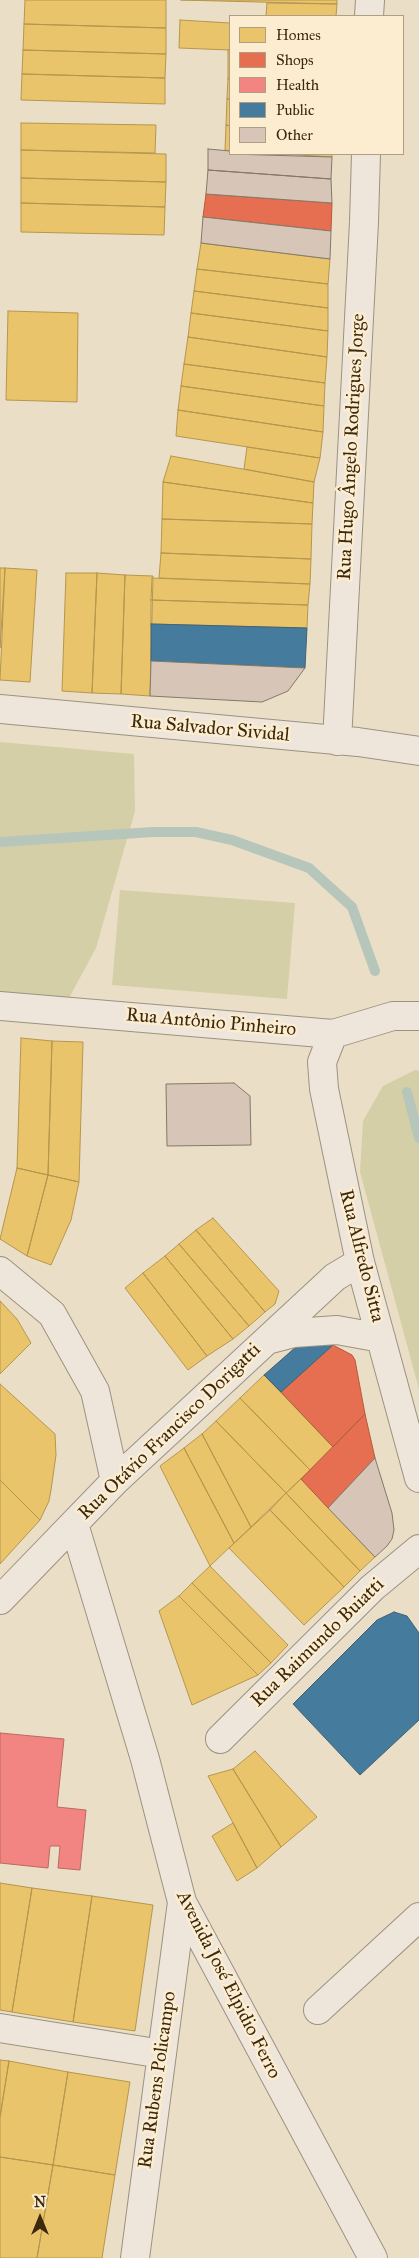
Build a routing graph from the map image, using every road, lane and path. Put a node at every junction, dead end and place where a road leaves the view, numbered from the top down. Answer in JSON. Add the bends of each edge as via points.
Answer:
{"nodes":[{"id":1,"x":370,"y":0,"type":"edge"},
{"id":2,"x":370,"y":15,"type":"edge"},
{"id":3,"x":366,"y":155,"type":"edge"},
{"id":4,"x":0,"y":709,"type":"edge"},
{"id":5,"x":336,"y":741,"type":"junction"},
{"id":6,"x":419,"y":751,"type":"edge"},
{"id":7,"x":0,"y":1006,"type":"edge"},
{"id":8,"x":419,"y":1016,"type":"edge"},
{"id":9,"x":333,"y":1034,"type":"junction"},
{"id":10,"x":360,"y":1262,"type":"junction"},
{"id":11,"x":0,"y":1271,"type":"edge"},
{"id":12,"x":381,"y":1338,"type":"junction"},
{"id":13,"x":266,"y":1341,"type":"junction"},
{"id":14,"x":419,"y":1478,"type":"edge"},
{"id":15,"x":115,"y":1481,"type":"junction"},
{"id":16,"x":74,"y":1524,"type":"junction"},
{"id":17,"x":419,"y":1550,"type":"edge"},
{"id":18,"x":0,"y":1600,"type":"edge"},
{"id":19,"x":220,"y":1739,"type":"dead end"},
{"id":20,"x":182,"y":1902,"type":"junction"},
{"id":21,"x":419,"y":1918,"type":"edge"},
{"id":22,"x":318,"y":2010,"type":"dead end"},
{"id":23,"x":0,"y":2028,"type":"edge"},
{"id":24,"x":162,"y":2054,"type":"junction"},
{"id":25,"x":134,"y":2258,"type":"edge"},
{"id":26,"x":373,"y":2258,"type":"edge"}],
"edges":[{"from":1,"to":2,"type":"street"},
{"from":3,"to":5,"type":"street","name":"Rua Hugo Ângelo Rodrigues Jorge"},
{"from":4,"to":5,"type":"street","name":"Rua Salvador Sividal"},
{"from":5,"to":6,"type":"street","name":"Rua Salvador Sividal"},
{"from":7,"to":9,"type":"street","name":"Rua Antônio Pinheiro"},
{"from":8,"to":9,"type":"street","name":"Rua Antônio Pinheiro","via":[[393,1016]]},
{"from":9,"to":10,"type":"street","name":"Rua Alfredo Sitta","via":[[322,1062],[324,1089]]},
{"from":10,"to":12,"type":"street","name":"Rua Alfredo Sitta"},
{"from":10,"to":13,"type":"street","name":"Rua Otávio Francisco Dorigatti","via":[[336,1277]]},
{"from":11,"to":15,"type":"street","via":[[52,1314],[95,1391]]},
{"from":12,"to":13,"type":"street","name":"Rua Otávio Francisco Dorigatti","via":[[336,1330],[294,1333]]},
{"from":12,"to":14,"type":"street","name":"Rua Alfredo Sitta"},
{"from":13,"to":15,"type":"street","name":"Rua Otávio Francisco Dorigatti"},
{"from":15,"to":16,"type":"street","name":"Rua Otávio Francisco Dorigatti"},
{"from":16,"to":18,"type":"street","name":"Rua Otávio Francisco Dorigatti"},
{"from":16,"to":20,"type":"street","name":"Avenida José Elpidio Ferro","via":[[145,1758]]},
{"from":17,"to":19,"type":"street","name":"Rua Raimundo Buiatti","via":[[372,1588]]},
{"from":20,"to":24,"type":"street","name":"Rua Rubens Policampo"},
{"from":20,"to":26,"type":"street","name":"Avenida José Elpidio Ferro"},
{"from":21,"to":22,"type":"street"},
{"from":23,"to":24,"type":"street"},
{"from":24,"to":25,"type":"street","name":"Rua Rubens Policampo"}]}
